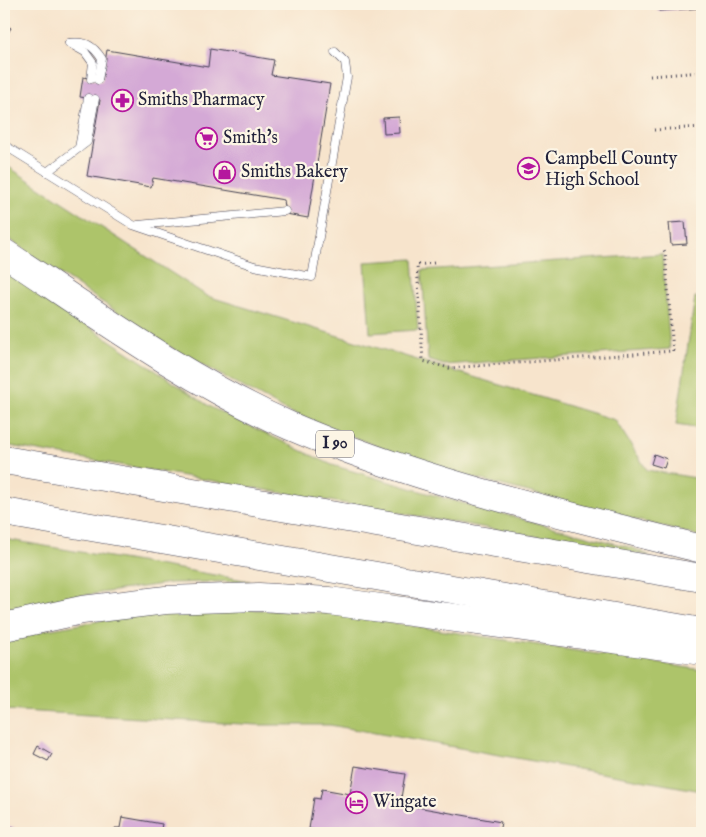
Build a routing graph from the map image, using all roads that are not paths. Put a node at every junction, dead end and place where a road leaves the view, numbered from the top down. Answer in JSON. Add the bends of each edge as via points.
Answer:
{"nodes":[{"id":1,"x":69,"y":43,"type":"dead end"},
{"id":2,"x":335,"y":52,"type":"dead end"},
{"id":3,"x":94,"y":79,"type":"dead end"},
{"id":4,"x":91,"y":99,"type":"dead end"},
{"id":5,"x":4,"y":145,"type":"edge"},
{"id":6,"x":48,"y":172,"type":"junction"},
{"id":7,"x":285,"y":211,"type":"dead end"},
{"id":8,"x":133,"y":225,"type":"junction"},
{"id":9,"x":4,"y":253,"type":"edge"},
{"id":10,"x":4,"y":460,"type":"edge"},
{"id":11,"x":4,"y":512,"type":"edge"},
{"id":12,"x":702,"y":550,"type":"edge"},
{"id":13,"x":702,"y":578,"type":"edge"},
{"id":14,"x":4,"y":627,"type":"edge"},
{"id":15,"x":702,"y":632,"type":"edge"},
{"id":16,"x":702,"y":651,"type":"edge"}],
"edges":[{"from":1,"to":3,"type":"lane","via":[[85,52],[93,63]]},
{"from":2,"to":8,"type":"lane","via":[[345,62],[347,77],[312,277],[254,266]]},
{"from":4,"to":6,"type":"lane","via":[[87,142]]},
{"from":5,"to":6,"type":"lane"},
{"from":6,"to":8,"type":"lane"},
{"from":7,"to":8,"type":"lane"},
{"from":9,"to":12,"type":"highway","number":"I 90","via":[[211,387],[289,426],[383,463]]},
{"from":10,"to":13,"type":"highway"},
{"from":11,"to":15,"type":"highway"},
{"from":14,"to":16,"type":"highway","via":[[82,610],[138,603],[258,597],[329,600]]}]}
